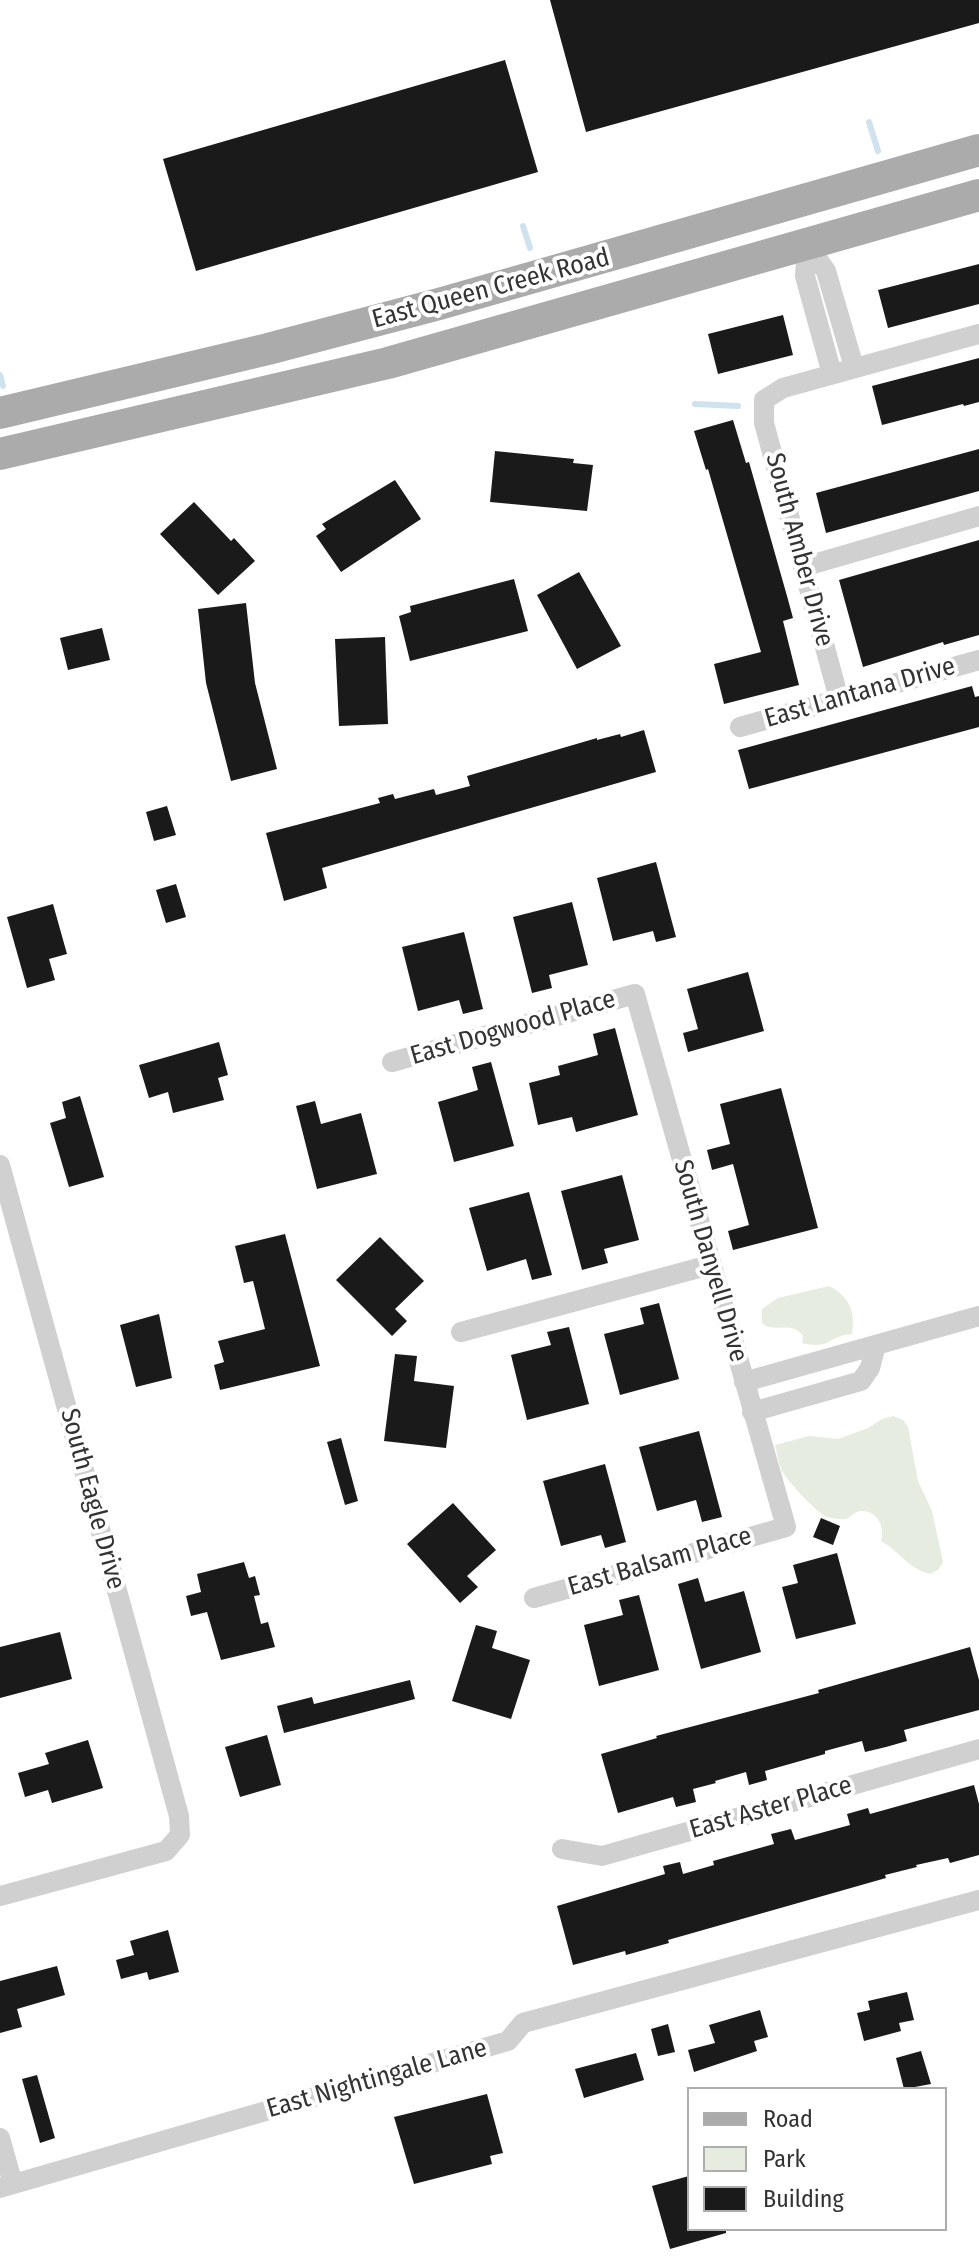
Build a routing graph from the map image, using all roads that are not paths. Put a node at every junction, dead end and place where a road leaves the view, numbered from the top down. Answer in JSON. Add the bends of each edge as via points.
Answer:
{"nodes":[{"id":1,"x":979,"y":150,"type":"edge"},
{"id":2,"x":979,"y":195,"type":"edge"},
{"id":3,"x":807,"y":244,"type":"junction"},
{"id":4,"x":591,"y":261,"type":"junction"},
{"id":5,"x":601,"y":302,"type":"junction"},
{"id":6,"x":840,"y":318,"type":"junction"},
{"id":7,"x":819,"y":324,"type":"junction"},
{"id":8,"x":979,"y":334,"type":"edge"},
{"id":9,"x":854,"y":367,"type":"junction"},
{"id":10,"x":832,"y":374,"type":"junction"},
{"id":11,"x":0,"y":413,"type":"edge"},
{"id":12,"x":0,"y":454,"type":"edge"},
{"id":13,"x":979,"y":516,"type":"edge"},
{"id":14,"x":803,"y":567,"type":"junction"},
{"id":15,"x":979,"y":660,"type":"edge"},
{"id":16,"x":839,"y":699,"type":"junction"},
{"id":17,"x":740,"y":727,"type":"dead end"},
{"id":18,"x":635,"y":994,"type":"joint"},
{"id":19,"x":392,"y":1062,"type":"dead end"},
{"id":20,"x":0,"y":1165,"type":"edge"},
{"id":21,"x":710,"y":1265,"type":"junction"},
{"id":22,"x":979,"y":1316,"type":"edge"},
{"id":23,"x":461,"y":1332,"type":"dead end"},
{"id":24,"x":876,"y":1345,"type":"junction"},
{"id":25,"x":744,"y":1382,"type":"junction"},
{"id":26,"x":752,"y":1412,"type":"junction"},
{"id":27,"x":786,"y":1527,"type":"joint"},
{"id":28,"x":534,"y":1598,"type":"dead end"},
{"id":29,"x":979,"y":1749,"type":"edge"},
{"id":30,"x":562,"y":1849,"type":"dead end"},
{"id":31,"x":0,"y":1896,"type":"edge"},
{"id":32,"x":979,"y":1900,"type":"edge"},
{"id":33,"x":0,"y":2138,"type":"edge"},
{"id":34,"x":6,"y":2186,"type":"edge"}],
"edges":[{"from":1,"to":4,"type":"main road","name":"East Queen Creek Road"},
{"from":2,"to":3,"type":"main road","name":"East Queen Creek Road"},
{"from":3,"to":5,"type":"main road","name":"East Queen Creek Road"},
{"from":3,"to":6,"type":"street","via":[[826,271]]},
{"from":3,"to":7,"type":"street","via":[[805,276]]},
{"from":4,"to":5,"type":"main road"},
{"from":4,"to":11,"type":"main road","name":"East Queen Creek Road","via":[[268,349]]},
{"from":5,"to":12,"type":"main road","name":"East Queen Creek Road","via":[[373,366]]},
{"from":6,"to":7,"type":"street"},
{"from":6,"to":9,"type":"street"},
{"from":7,"to":10,"type":"street"},
{"from":8,"to":9,"type":"street"},
{"from":9,"to":10,"type":"street"},
{"from":10,"to":14,"type":"street","name":"South Amber Drive","via":[[783,388],[764,400],[764,423]]},
{"from":13,"to":14,"type":"street"},
{"from":14,"to":16,"type":"street","name":"South Amber Drive"},
{"from":15,"to":16,"type":"street","name":"East Lantana Drive"},
{"from":16,"to":17,"type":"street","name":"East Lantana Drive"},
{"from":18,"to":19,"type":"street","name":"East Dogwood Place"},
{"from":18,"to":21,"type":"street","name":"South Danyell Drive"},
{"from":20,"to":31,"type":"street","name":"South Eagle Drive","via":[[180,1835],[166,1851]]},
{"from":21,"to":23,"type":"street"},
{"from":21,"to":25,"type":"street","name":"South Danyell Drive"},
{"from":22,"to":24,"type":"street"},
{"from":24,"to":25,"type":"street"},
{"from":24,"to":26,"type":"street","via":[[861,1381]]},
{"from":25,"to":26,"type":"street","name":"South Danyell Drive"},
{"from":26,"to":27,"type":"street","name":"South Danyell Drive"},
{"from":27,"to":28,"type":"street","name":"East Balsam Place"},
{"from":29,"to":30,"type":"street","name":"East Aster Place","via":[[602,1856]]},
{"from":32,"to":34,"type":"street","name":"East Nightingale Lane","via":[[523,2023],[508,2041]]},
{"from":33,"to":34,"type":"street"}]}
